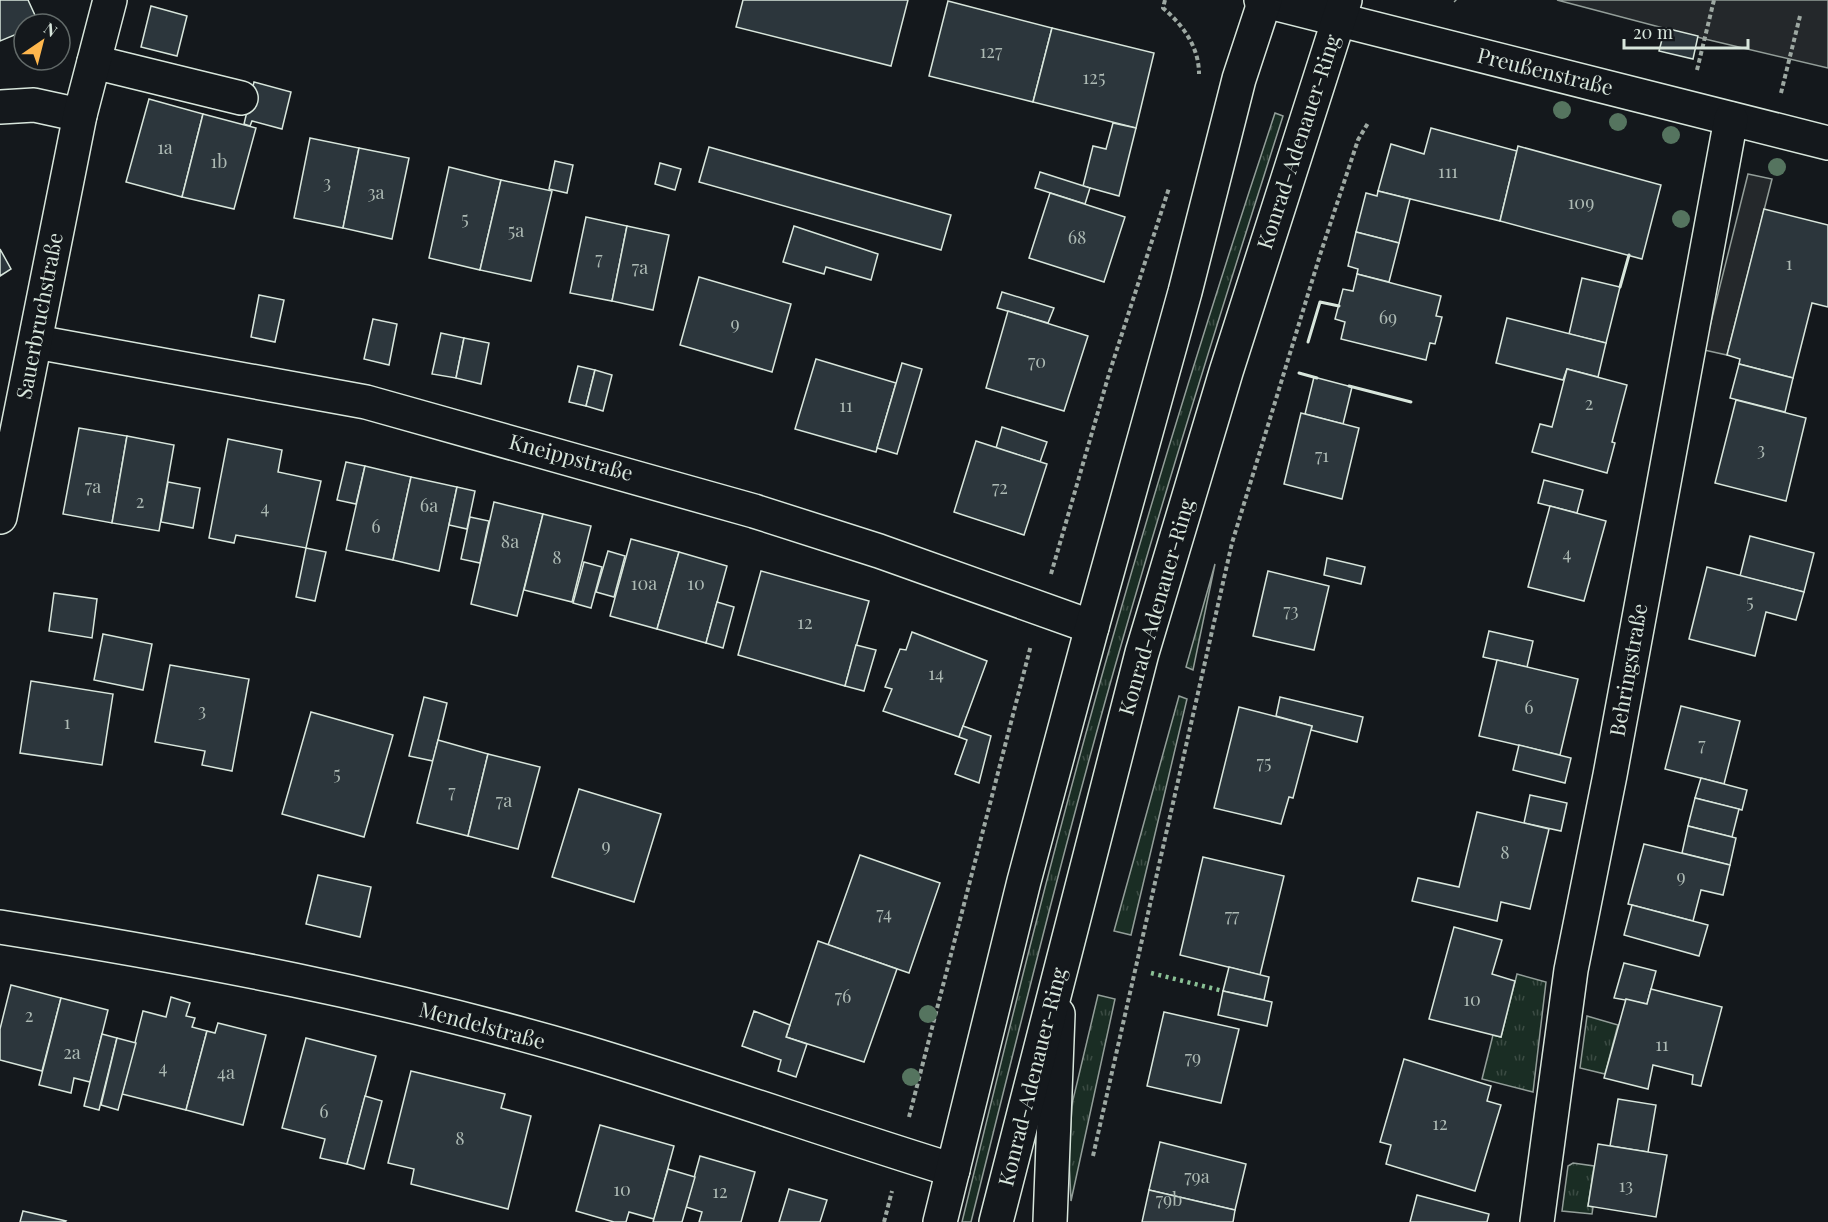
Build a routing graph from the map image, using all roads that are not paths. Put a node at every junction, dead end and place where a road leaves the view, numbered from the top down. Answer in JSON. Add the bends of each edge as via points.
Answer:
{"nodes":[{"id":1,"x":110,"y":0,"type":"edge"},
{"id":2,"x":1264,"y":0,"type":"edge"},
{"id":3,"x":1342,"y":10,"type":"edge"},
{"id":4,"x":94,"y":62,"type":"junction"},
{"id":5,"x":241,"y":98,"type":"dead end"},
{"id":6,"x":0,"y":107,"type":"edge"},
{"id":7,"x":80,"y":116,"type":"junction"},
{"id":8,"x":1731,"y":119,"type":"junction"},
{"id":9,"x":1828,"y":143,"type":"edge"},
{"id":10,"x":36,"y":342,"type":"junction"},
{"id":11,"x":0,"y":517,"type":"edge"},
{"id":12,"x":1092,"y":627,"type":"junction"},
{"id":13,"x":0,"y":927,"type":"edge"},
{"id":14,"x":1061,"y":963,"type":"junction"},
{"id":15,"x":953,"y":1170,"type":"junction"},
{"id":16,"x":940,"y":1222,"type":"edge"},
{"id":17,"x":996,"y":1222,"type":"edge"},
{"id":18,"x":1050,"y":1222,"type":"edge"},
{"id":19,"x":1537,"y":1222,"type":"edge"}],
"edges":[{"from":1,"to":4,"type":"street","name":"Sauerbruchstraße"},
{"from":2,"to":3,"type":"street","name":"Preußenstraße"},
{"from":2,"to":12,"type":"street"},
{"from":3,"to":8,"type":"street","name":"Preußenstraße"},
{"from":3,"to":14,"type":"street","name":"Konrad-Adenauer-Ring","via":[[1229,360],[1149,631]]},
{"from":4,"to":5,"type":"street"},
{"from":4,"to":7,"type":"street","name":"Sauerbruchstraße"},
{"from":6,"to":7,"type":"street","via":[[34,105]]},
{"from":7,"to":10,"type":"street","name":"Sauerbruchstraße"},
{"from":8,"to":9,"type":"street","name":"Preußenstraße"},
{"from":8,"to":19,"type":"street","name":"Behringstraße","via":[[1571,970]]},
{"from":10,"to":11,"type":"street","name":"Sauerbruchstraße"},
{"from":10,"to":12,"type":"street","name":"Kneippstraße","via":[[366,402],[754,511]]},
{"from":12,"to":15,"type":"street"},
{"from":13,"to":15,"type":"street","name":"Mendelstraße","via":[[141,950],[394,1003],[585,1052]]},
{"from":14,"to":17,"type":"street","name":"Konrad-Adenauer-Ring"},
{"from":14,"to":18,"type":"street"},
{"from":15,"to":16,"type":"street"}]}
